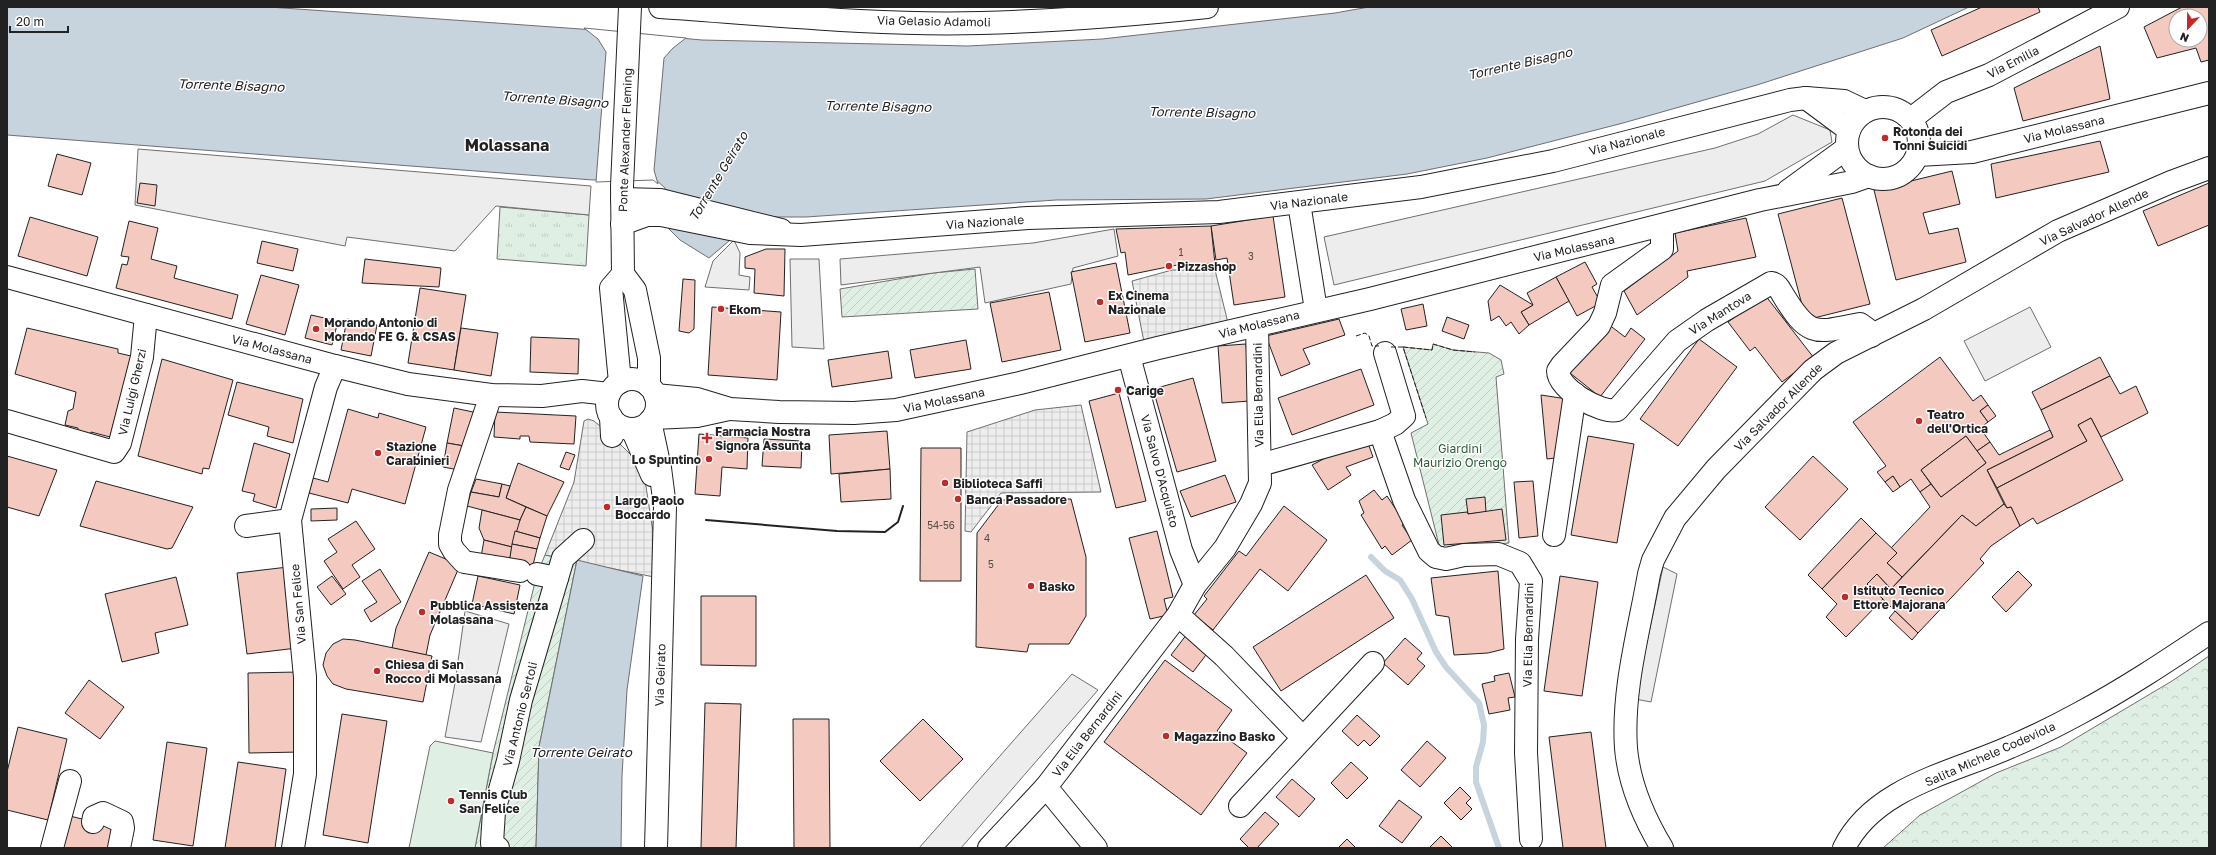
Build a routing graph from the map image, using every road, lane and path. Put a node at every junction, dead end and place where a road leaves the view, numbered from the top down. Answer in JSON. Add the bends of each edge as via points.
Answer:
{"nodes":[{"id":1,"x":660,"y":7,"type":"edge"},
{"id":2,"x":1207,"y":7,"type":"edge"},
{"id":3,"x":2118,"y":7,"type":"edge"},
{"id":4,"x":629,"y":17,"type":"edge"},
{"id":5,"x":2209,"y":93,"type":"edge"},
{"id":6,"x":1806,"y":98,"type":"junction"},
{"id":7,"x":1865,"y":111,"type":"junction"},
{"id":8,"x":1911,"y":119,"type":"junction"},
{"id":9,"x":1848,"y":139,"type":"junction"},
{"id":10,"x":1918,"y":155,"type":"junction"},
{"id":11,"x":2209,"y":168,"type":"edge"},
{"id":12,"x":1869,"y":176,"type":"junction"},
{"id":13,"x":622,"y":193,"type":"junction"},
{"id":14,"x":1782,"y":195,"type":"junction"},
{"id":15,"x":1299,"y":202,"type":"junction"},
{"id":16,"x":622,"y":224,"type":"junction"},
{"id":17,"x":1662,"y":227,"type":"junction"},
{"id":18,"x":801,"y":235,"type":"junction"},
{"id":19,"x":622,"y":274,"type":"junction"},
{"id":20,"x":7,"y":277,"type":"edge"},
{"id":21,"x":1316,"y":310,"type":"junction"},
{"id":22,"x":146,"y":315,"type":"junction"},
{"id":23,"x":1257,"y":325,"type":"junction"},
{"id":24,"x":1872,"y":336,"type":"junction"},
{"id":25,"x":1384,"y":353,"type":"dead end"},
{"id":26,"x":1129,"y":356,"type":"junction"},
{"id":27,"x":335,"y":366,"type":"junction"},
{"id":28,"x":652,"y":391,"type":"junction"},
{"id":29,"x":1575,"y":394,"type":"junction"},
{"id":30,"x":491,"y":395,"type":"junction"},
{"id":31,"x":730,"y":409,"type":"junction"},
{"id":32,"x":624,"y":413,"type":"junction"},
{"id":33,"x":7,"y":421,"type":"edge"},
{"id":34,"x":1380,"y":431,"type":"junction"},
{"id":35,"x":1260,"y":465,"type":"junction"},
{"id":36,"x":290,"y":520,"type":"junction"},
{"id":37,"x":246,"y":526,"type":"dead end"},
{"id":38,"x":1554,"y":535,"type":"dead end"},
{"id":39,"x":583,"y":540,"type":"dead end"},
{"id":40,"x":538,"y":575,"type":"junction"},
{"id":41,"x":1196,"y":585,"type":"junction"},
{"id":42,"x":1178,"y":615,"type":"junction"},
{"id":43,"x":2209,"y":633,"type":"edge"},
{"id":44,"x":1373,"y":663,"type":"dead end"},
{"id":45,"x":1304,"y":738,"type":"junction"},
{"id":46,"x":70,"y":781,"type":"dead end"},
{"id":47,"x":1046,"y":787,"type":"junction"},
{"id":48,"x":1240,"y":806,"type":"dead end"},
{"id":49,"x":93,"y":822,"type":"dead end"},
{"id":50,"x":1531,"y":839,"type":"dead end"},
{"id":51,"x":492,"y":846,"type":"edge"},
{"id":52,"x":52,"y":848,"type":"edge"},
{"id":53,"x":118,"y":848,"type":"edge"},
{"id":54,"x":293,"y":848,"type":"edge"},
{"id":55,"x":656,"y":848,"type":"edge"},
{"id":56,"x":989,"y":848,"type":"edge"},
{"id":57,"x":1096,"y":848,"type":"edge"},
{"id":58,"x":1662,"y":848,"type":"edge"},
{"id":59,"x":1844,"y":848,"type":"edge"}],
"edges":[{"from":1,"to":2,"type":"street","name":"Via Gelasio Adamoli","via":[[888,22],[980,23],[1139,14]]},
{"from":3,"to":8,"type":"street","name":"Via Emilia","via":[[1989,75],[1946,92]]},
{"from":4,"to":13,"type":"street","name":"Ponte Alexander Fleming"},
{"from":5,"to":10,"type":"street","name":"Via Molassana","via":[[1972,152]]},
{"from":6,"to":7,"type":"street","name":"Via Nazionale","via":[[1844,101]]},
{"from":6,"to":9,"type":"street"},
{"from":6,"to":15,"type":"street","name":"Via Nazionale","via":[[1765,105],[1553,160],[1421,187]]},
{"from":7,"to":8,"type":"street","via":[[1881,106],[1889,107],[1901,111]]},
{"from":7,"to":9,"type":"street","via":[[1855,119]]},
{"from":8,"to":10,"type":"street","via":[[1919,134]]},
{"from":9,"to":12,"type":"street","via":[[1855,165]]},
{"from":9,"to":14,"type":"street","name":"Via Molassana"},
{"from":10,"to":12,"type":"street","via":[[1906,171],[1898,176],[1878,179]]},
{"from":11,"to":24,"type":"street","name":"Via Salvador Allende","via":[[2058,231],[1924,309]]},
{"from":12,"to":14,"type":"street","name":"Via Molassana","via":[[1852,182]]},
{"from":13,"to":16,"type":"street","name":"Ponte Alexander Fleming"},
{"from":13,"to":18,"type":"street","name":"Via Nazionale"},
{"from":14,"to":17,"type":"street","name":"Via Molassana"},
{"from":15,"to":18,"type":"street","name":"Via Nazionale","via":[[1219,212],[1028,218]]},
{"from":15,"to":21,"type":"street"},
{"from":16,"to":18,"type":"street","name":"Via Nazionale","via":[[647,215],[661,215],[750,233]]},
{"from":16,"to":19,"type":"street","name":"Ponte Alexander Fleming"},
{"from":17,"to":21,"type":"street","name":"Via Molassana"},
{"from":17,"to":29,"type":"street","name":"Via Mantova","via":[[1662,249],[1612,285],[1605,314],[1599,326],[1558,371],[1561,382]]},
{"from":19,"to":28,"type":"street","via":[[635,290],[649,358]]},
{"from":19,"to":32,"type":"street","via":[[611,288]]},
{"from":20,"to":22,"type":"street","name":"Via Molassana"},
{"from":21,"to":23,"type":"street","name":"Via Molassana"},
{"from":22,"to":27,"type":"street","name":"Via Molassana"},
{"from":22,"to":33,"type":"street","name":"Via Luigi Gherzi","via":[[142,357],[120,443],[114,452]]},
{"from":23,"to":26,"type":"street","name":"Via Molassana"},
{"from":23,"to":35,"type":"street","name":"Via Elia Bernardini"},
{"from":24,"to":29,"type":"street","name":"Via Mantova","via":[[1860,324],[1827,331],[1806,327],[1771,282],[1699,324],[1677,341],[1617,410],[1604,410]]},
{"from":24,"to":58,"type":"street","name":"Via Salvador Allende","via":[[1836,353],[1813,370],[1711,476],[1675,518],[1653,560],[1627,696],[1626,749],[1644,818]]},
{"from":25,"to":34,"type":"street","name":"Via Elia Bernardini","via":[[1404,416],[1395,424]]},
{"from":26,"to":31,"type":"street","name":"Via Molassana","via":[[896,410],[854,413]]},
{"from":26,"to":41,"type":"street","name":"Via Salvo D'Acquisto","via":[[1181,550]]},
{"from":27,"to":30,"type":"street","name":"Via Molassana","via":[[408,384]]},
{"from":27,"to":36,"type":"street","name":"Via San Felice","via":[[326,387]]},
{"from":28,"to":31,"type":"street","name":"Via Molassana","via":[[697,399]]},
{"from":28,"to":32,"type":"street","via":[[657,407]]},
{"from":28,"to":32,"type":"street","name":"Via Molassana","via":[[636,379]]},
{"from":29,"to":38,"type":"street"},
{"from":30,"to":32,"type":"street","name":"Via Molassana","via":[[542,396],[580,406]]},
{"from":30,"to":40,"type":"street","via":[[459,490],[450,544],[464,562]]},
{"from":31,"to":32,"type":"street","name":"Via Molassana","via":[[697,416]]},
{"from":32,"to":55,"type":"street","name":"Via Geirato","via":[[664,502]]},
{"from":34,"to":35,"type":"street","name":"Via Elia Bernardini"},
{"from":34,"to":50,"type":"street","name":"Via Elia Bernardini","via":[[1404,500],[1429,551],[1436,558],[1446,559],[1464,555],[1498,554],[1520,563],[1530,581],[1526,753]]},
{"from":35,"to":41,"type":"street","name":"Via Elia Bernardini","via":[[1260,483],[1251,504],[1225,548]]},
{"from":36,"to":37,"type":"street"},
{"from":36,"to":54,"type":"street","name":"Via San Felice","via":[[305,677],[304,774]]},
{"from":39,"to":40,"type":"street","name":"Via Antonio Sertoli"},
{"from":40,"to":51,"type":"street","name":"Via Antonio Sertoli","via":[[521,700],[494,811]]},
{"from":41,"to":42,"type":"street","name":"Via Elia Bernardini"},
{"from":42,"to":45,"type":"street","via":[[1224,656]]},
{"from":42,"to":47,"type":"street","name":"Via Elia Bernardini"},
{"from":43,"to":59,"type":"street","name":"Salita Michele Codeviola","via":[[2141,678],[2080,713],[2010,747],[1891,796],[1852,831]]},
{"from":44,"to":45,"type":"street"},
{"from":45,"to":48,"type":"street"},
{"from":46,"to":52,"type":"street"},
{"from":47,"to":56,"type":"street","name":"Via Elia Bernardini"},
{"from":47,"to":57,"type":"street"},
{"from":49,"to":53,"type":"street","via":[[94,817],[103,813],[122,822]]}]}
